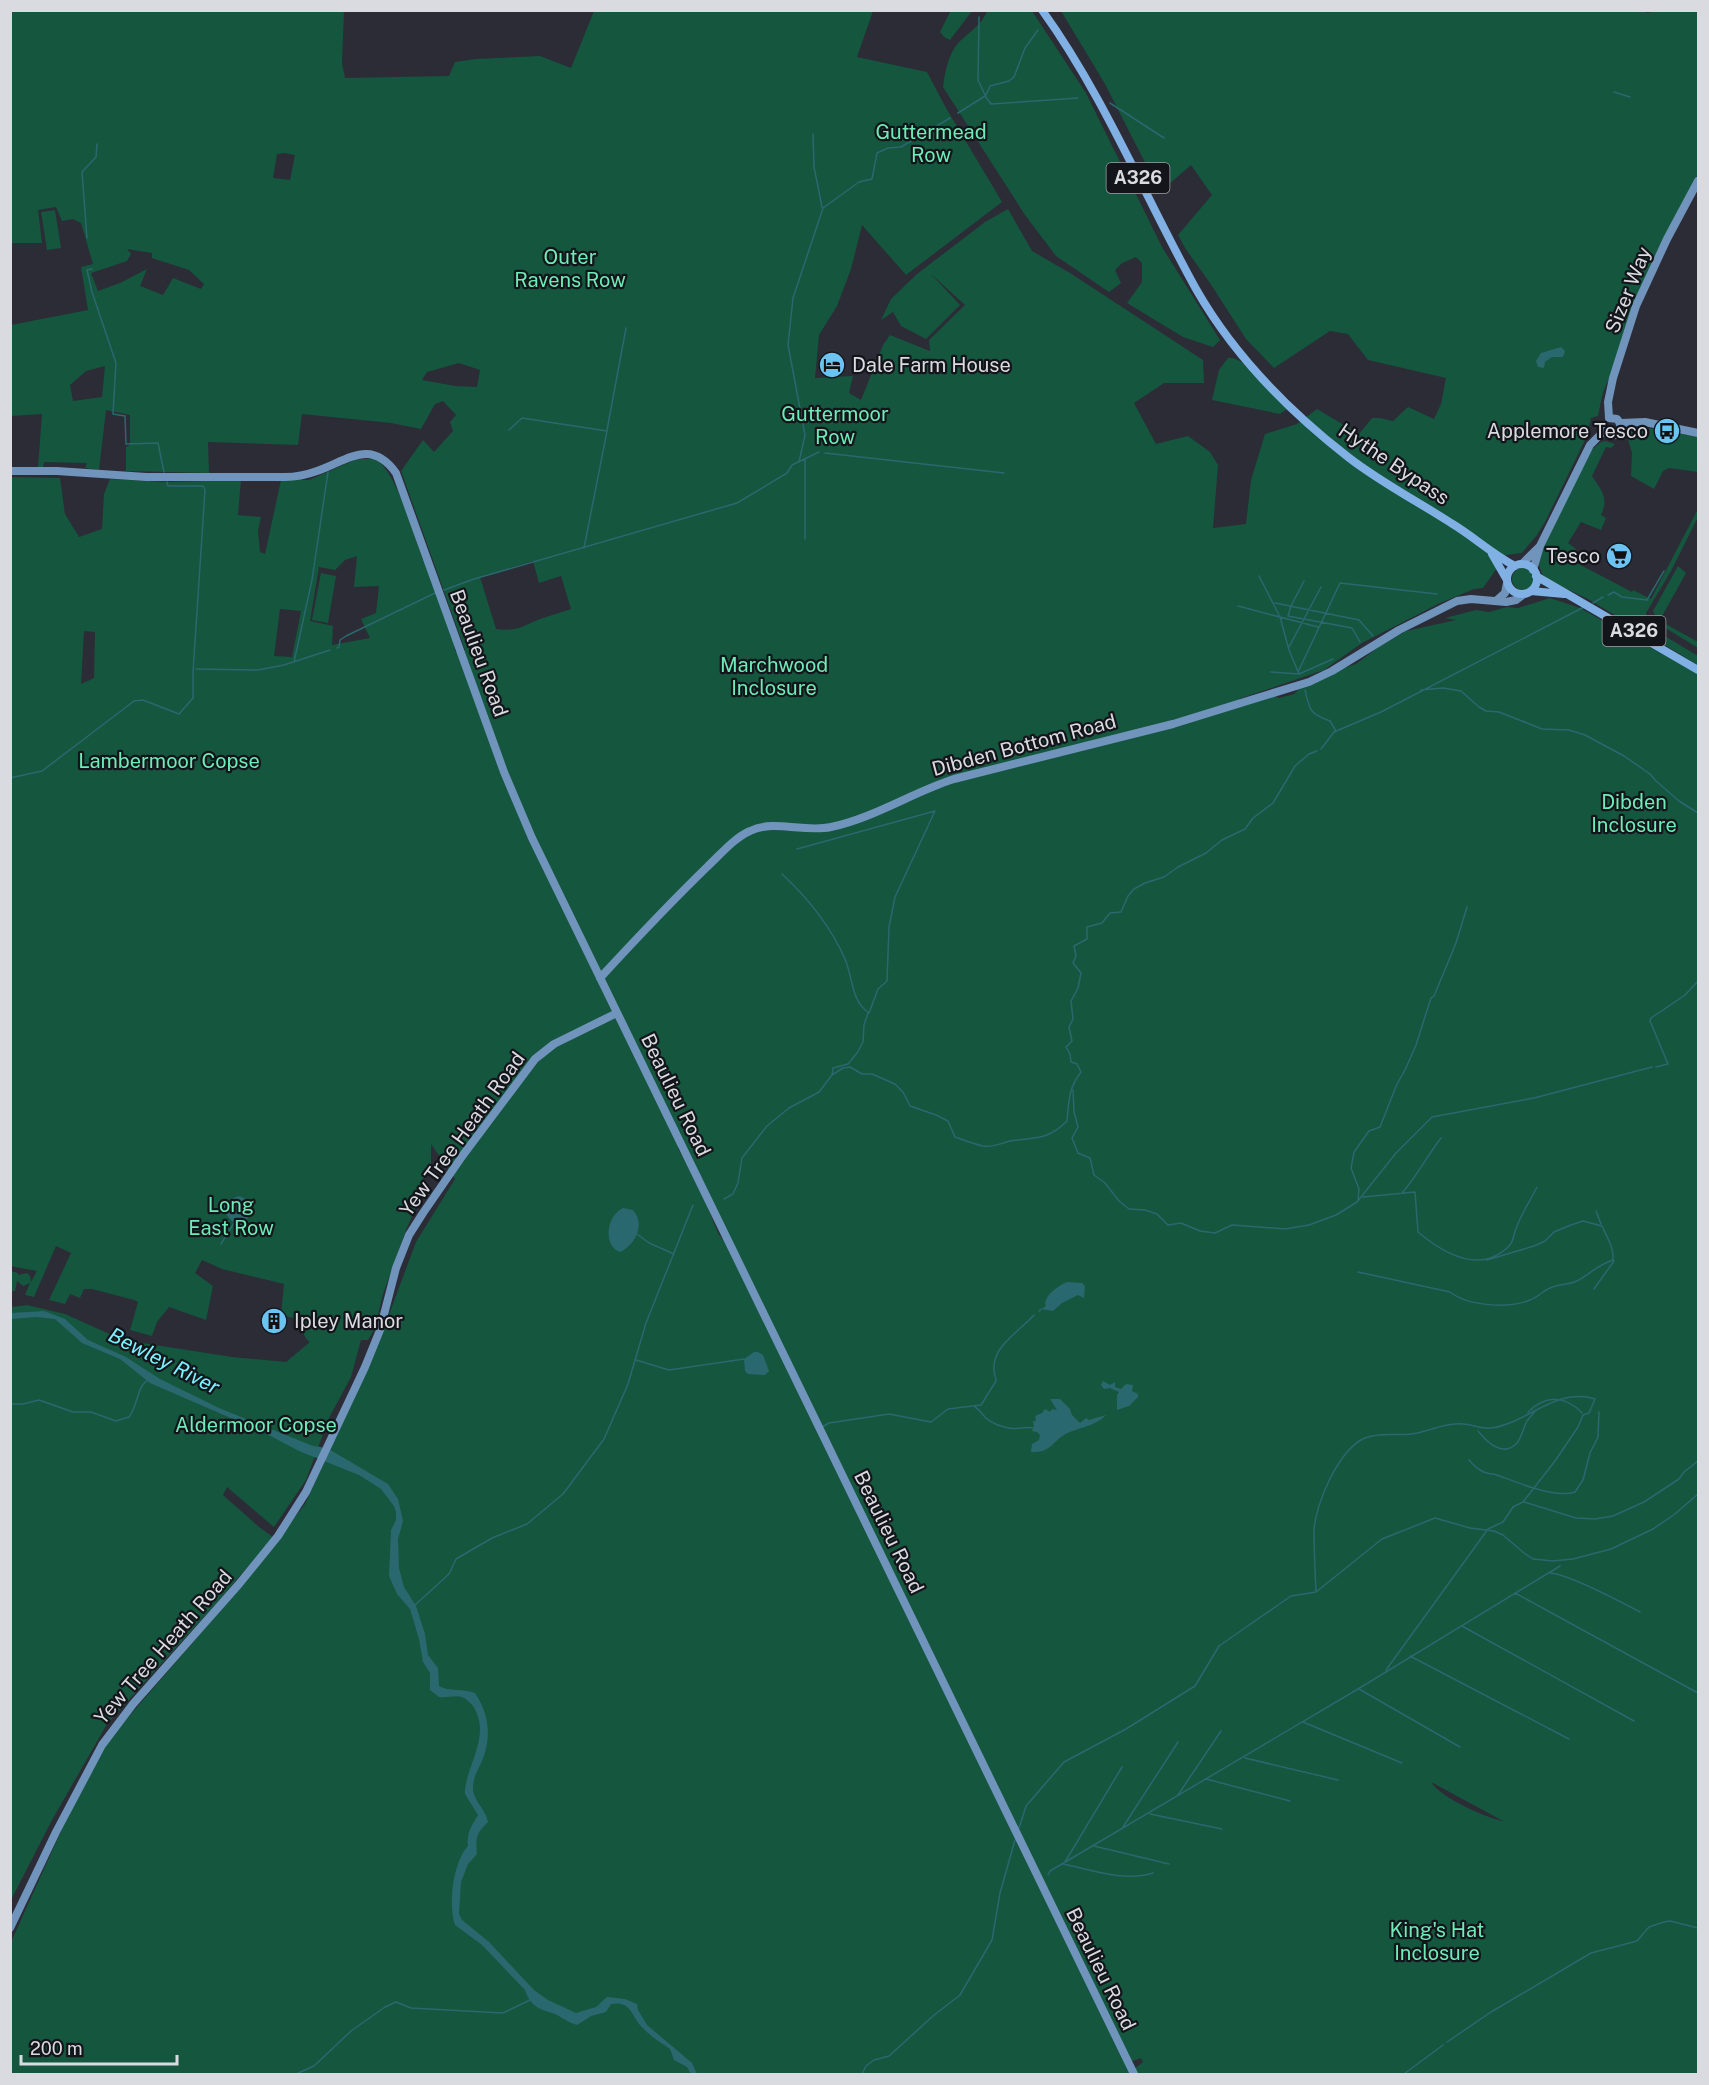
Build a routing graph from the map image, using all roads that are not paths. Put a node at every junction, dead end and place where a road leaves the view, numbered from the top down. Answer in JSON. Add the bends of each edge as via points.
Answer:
{"nodes":[{"id":1,"x":1042,"y":10,"type":"edge"},
{"id":2,"x":1698,"y":181,"type":"edge"},
{"id":3,"x":1609,"y":418,"type":"junction"},
{"id":4,"x":1621,"y":423,"type":"junction"},
{"id":5,"x":1604,"y":431,"type":"junction"},
{"id":6,"x":1698,"y":433,"type":"edge"},
{"id":7,"x":10,"y":471,"type":"edge"},
{"id":8,"x":1540,"y":546,"type":"junction"},
{"id":9,"x":1491,"y":552,"type":"junction"},
{"id":10,"x":1518,"y":565,"type":"junction"},
{"id":11,"x":1535,"y":573,"type":"junction"},
{"id":12,"x":1507,"y":581,"type":"junction"},
{"id":13,"x":1528,"y":592,"type":"junction"},
{"id":14,"x":1568,"y":594,"type":"junction"},
{"id":15,"x":1496,"y":601,"type":"junction"},
{"id":16,"x":1698,"y":670,"type":"edge"},
{"id":17,"x":600,"y":978,"type":"junction"},
{"id":18,"x":617,"y":1013,"type":"junction"},
{"id":19,"x":10,"y":1928,"type":"edge"},
{"id":20,"x":1134,"y":2074,"type":"edge"}],
"edges":[{"from":1,"to":9,"type":"main road","name":"Hythe Bypass","number":"A326","via":[[1089,84],[1197,291],[1234,345],[1272,388],[1348,457]]},
{"from":2,"to":3,"type":"street","name":"Sizer Way","via":[[1636,306],[1613,378]]},
{"from":3,"to":4,"type":"street"},
{"from":3,"to":5,"type":"street","via":[[1603,425]]},
{"from":4,"to":5,"type":"street","via":[[1617,435]]},
{"from":4,"to":6,"type":"street","via":[[1645,422]]},
{"from":5,"to":8,"type":"street","via":[[1590,445]]},
{"from":7,"to":17,"type":"street","name":"Beaulieu Road","via":[[146,477],[285,477],[306,475],[366,453],[390,464],[406,497],[510,787]]},
{"from":8,"to":10,"type":"street"},
{"from":8,"to":11,"type":"street"},
{"from":9,"to":10,"type":"main road","name":"Hythe Bypass","number":"A326"},
{"from":9,"to":12,"type":"main road","name":"Hythe Bypass","number":"A326"},
{"from":10,"to":11,"type":"main road"},
{"from":10,"to":12,"type":"main road","via":[[1509,572]]},
{"from":11,"to":13,"type":"main road","via":[[1536,584]]},
{"from":11,"to":14,"type":"main road","number":"A326"},
{"from":12,"to":13,"type":"main road","via":[[1516,593]]},
{"from":12,"to":15,"type":"street","via":[[1505,593]]},
{"from":13,"to":14,"type":"main road","number":"A326"},
{"from":13,"to":15,"type":"street","name":"Dibden Bottom Road","via":[[1516,600]]},
{"from":14,"to":16,"type":"main road","number":"A326"},
{"from":15,"to":17,"type":"street","name":"Dibden Bottom Road","via":[[1457,601],[1309,682],[1205,714],[954,778],[833,826],[808,830],[758,827],[742,835],[724,852]]},
{"from":17,"to":18,"type":"street","name":"Beaulieu Road"},
{"from":18,"to":19,"type":"street","name":"Yew Tree Heath Road","via":[[554,1044],[536,1059],[423,1212],[396,1268],[380,1330],[365,1367],[306,1492],[278,1536],[102,1745]]},
{"from":18,"to":20,"type":"street","name":"Beaulieu Road"}]}
